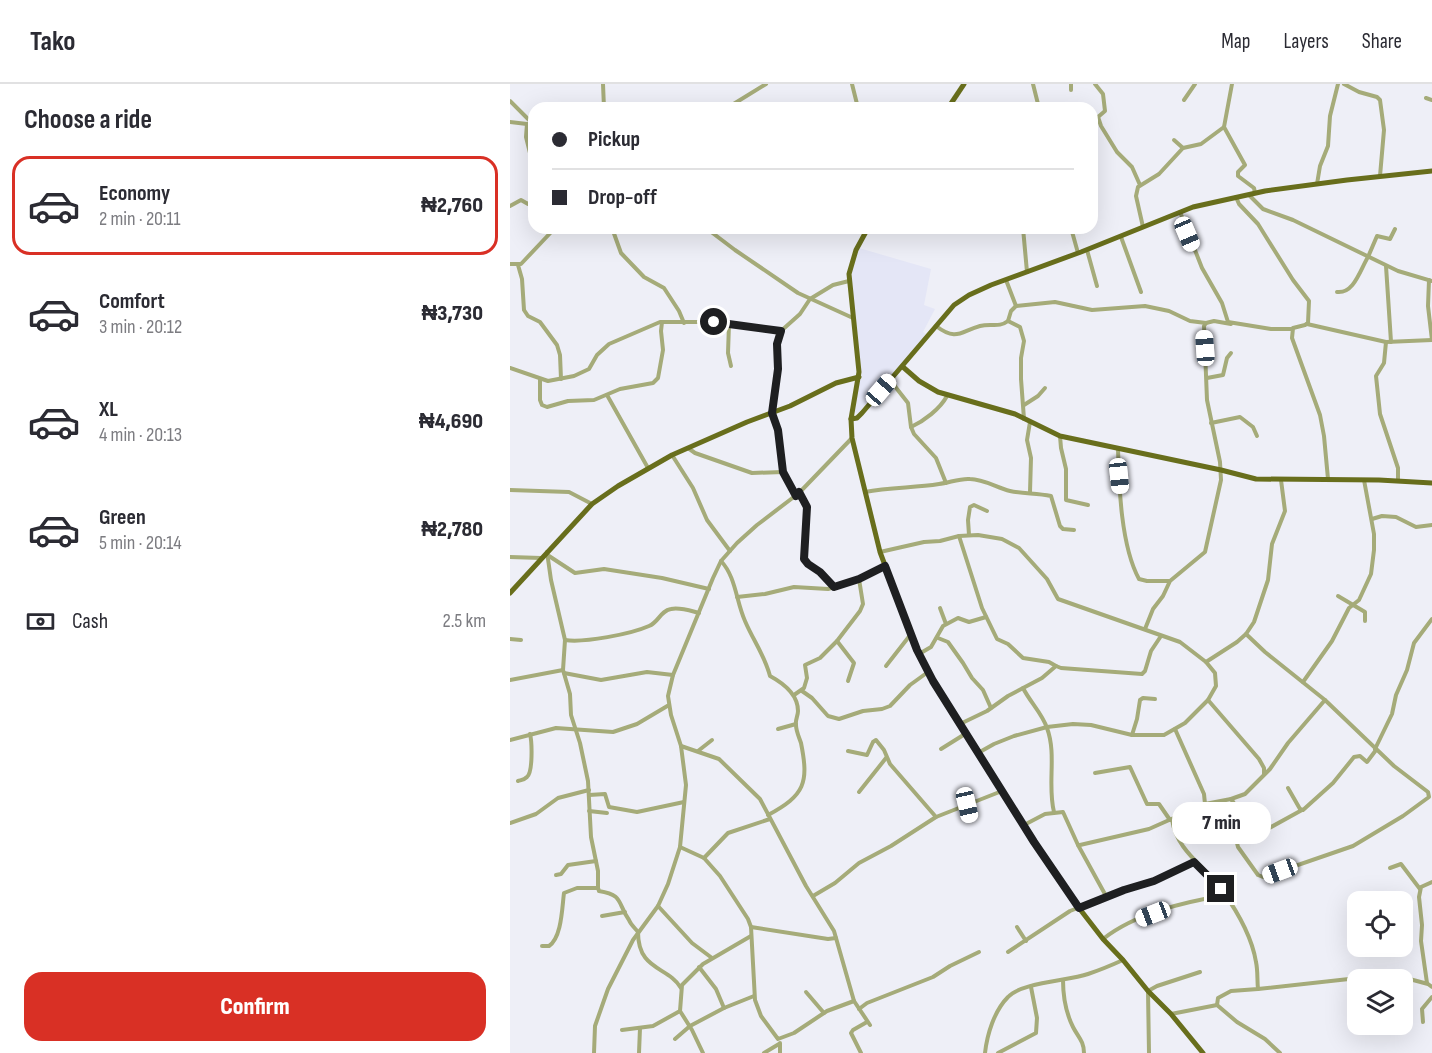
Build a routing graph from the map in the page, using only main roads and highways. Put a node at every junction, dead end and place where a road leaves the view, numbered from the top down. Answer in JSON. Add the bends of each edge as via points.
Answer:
{"nodes":[{"id":1,"x":964,"y":84,"type":"edge"},
{"id":2,"x":952,"y":102,"type":"edge"},
{"id":3,"x":1432,"y":171,"type":"edge"},
{"id":4,"x":865,"y":234,"type":"edge"},
{"id":5,"x":903,"y":367,"type":"junction"},
{"id":6,"x":859,"y":377,"type":"junction"},
{"id":7,"x":851,"y":416,"type":"junction"},
{"id":8,"x":1432,"y":483,"type":"edge"},
{"id":9,"x":510,"y":593,"type":"edge"},
{"id":10,"x":1203,"y":1053,"type":"edge"}],
"edges":[{"from":1,"to":2,"type":"main road"},
{"from":3,"to":5,"type":"main road","via":[[1251,194],[1180,212],[961,300]]},
{"from":4,"to":6,"type":"main road","via":[[851,264],[849,281]]},
{"from":5,"to":7,"type":"main road","via":[[860,414]]},
{"from":5,"to":8,"type":"main road","via":[[947,396],[1004,410],[1060,436],[1256,479]]},
{"from":6,"to":7,"type":"main road"},
{"from":6,"to":9,"type":"main road","via":[[836,383],[672,455],[606,493]]},
{"from":7,"to":10,"type":"main road","via":[[852,438],[880,552],[928,672],[1079,908]]}]}
